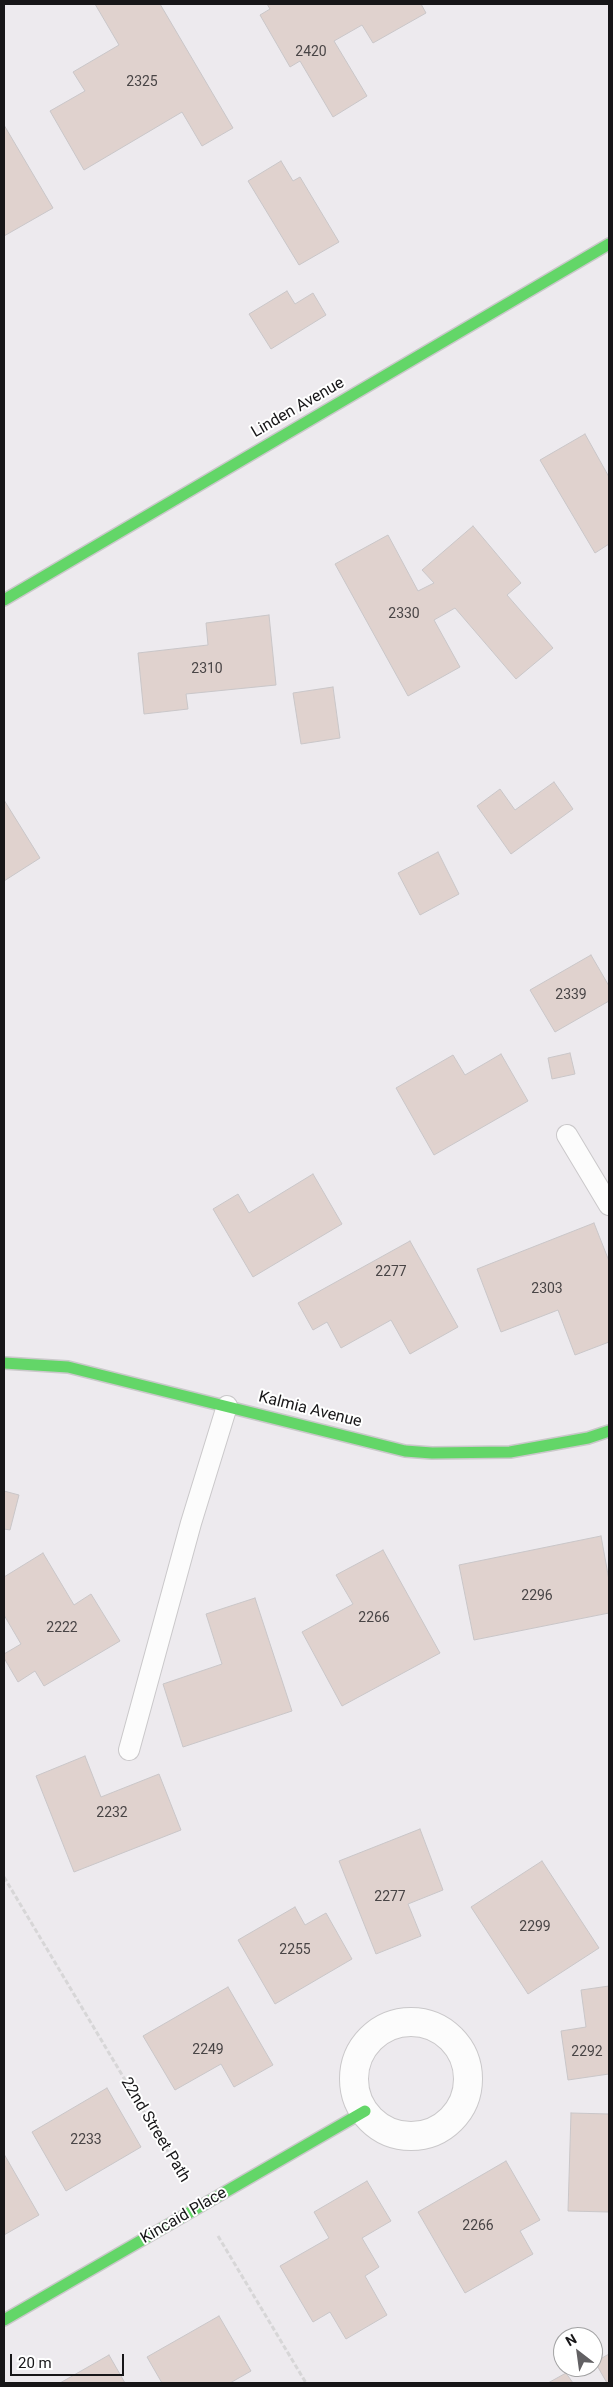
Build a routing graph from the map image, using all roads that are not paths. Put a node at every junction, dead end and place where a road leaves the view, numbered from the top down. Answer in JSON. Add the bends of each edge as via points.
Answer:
{"nodes":[{"id":1,"x":609,"y":244,"type":"edge"},
{"id":2,"x":4,"y":600,"type":"edge"},
{"id":3,"x":567,"y":1135,"type":"dead end"},
{"id":4,"x":609,"y":1204,"type":"edge"},
{"id":5,"x":4,"y":1363,"type":"edge"},
{"id":6,"x":227,"y":1406,"type":"junction"},
{"id":7,"x":609,"y":1430,"type":"edge"},
{"id":8,"x":129,"y":1750,"type":"dead end"},
{"id":9,"x":365,"y":2111,"type":"junction"},
{"id":10,"x":4,"y":2320,"type":"edge"}],
"edges":[{"from":1,"to":2,"type":"street","name":"Linden Avenue"},
{"from":3,"to":4,"type":"lane"},
{"from":5,"to":6,"type":"street","name":"Kalmia Avenue","via":[[68,1367]]},
{"from":6,"to":7,"type":"street","name":"Kalmia Avenue","via":[[406,1451],[432,1453],[510,1452],[588,1438]]},
{"from":6,"to":8,"type":"lane","via":[[191,1523]]},
{"from":9,"to":9,"type":"street","via":[[353,2077],[361,2050],[376,2033],[390,2025],[422,2022],[441,2029],[457,2043],[469,2069],[467,2097],[446,2126],[430,2134],[409,2138],[384,2131]]},
{"from":9,"to":10,"type":"street","name":"Kincaid Place"}]}
